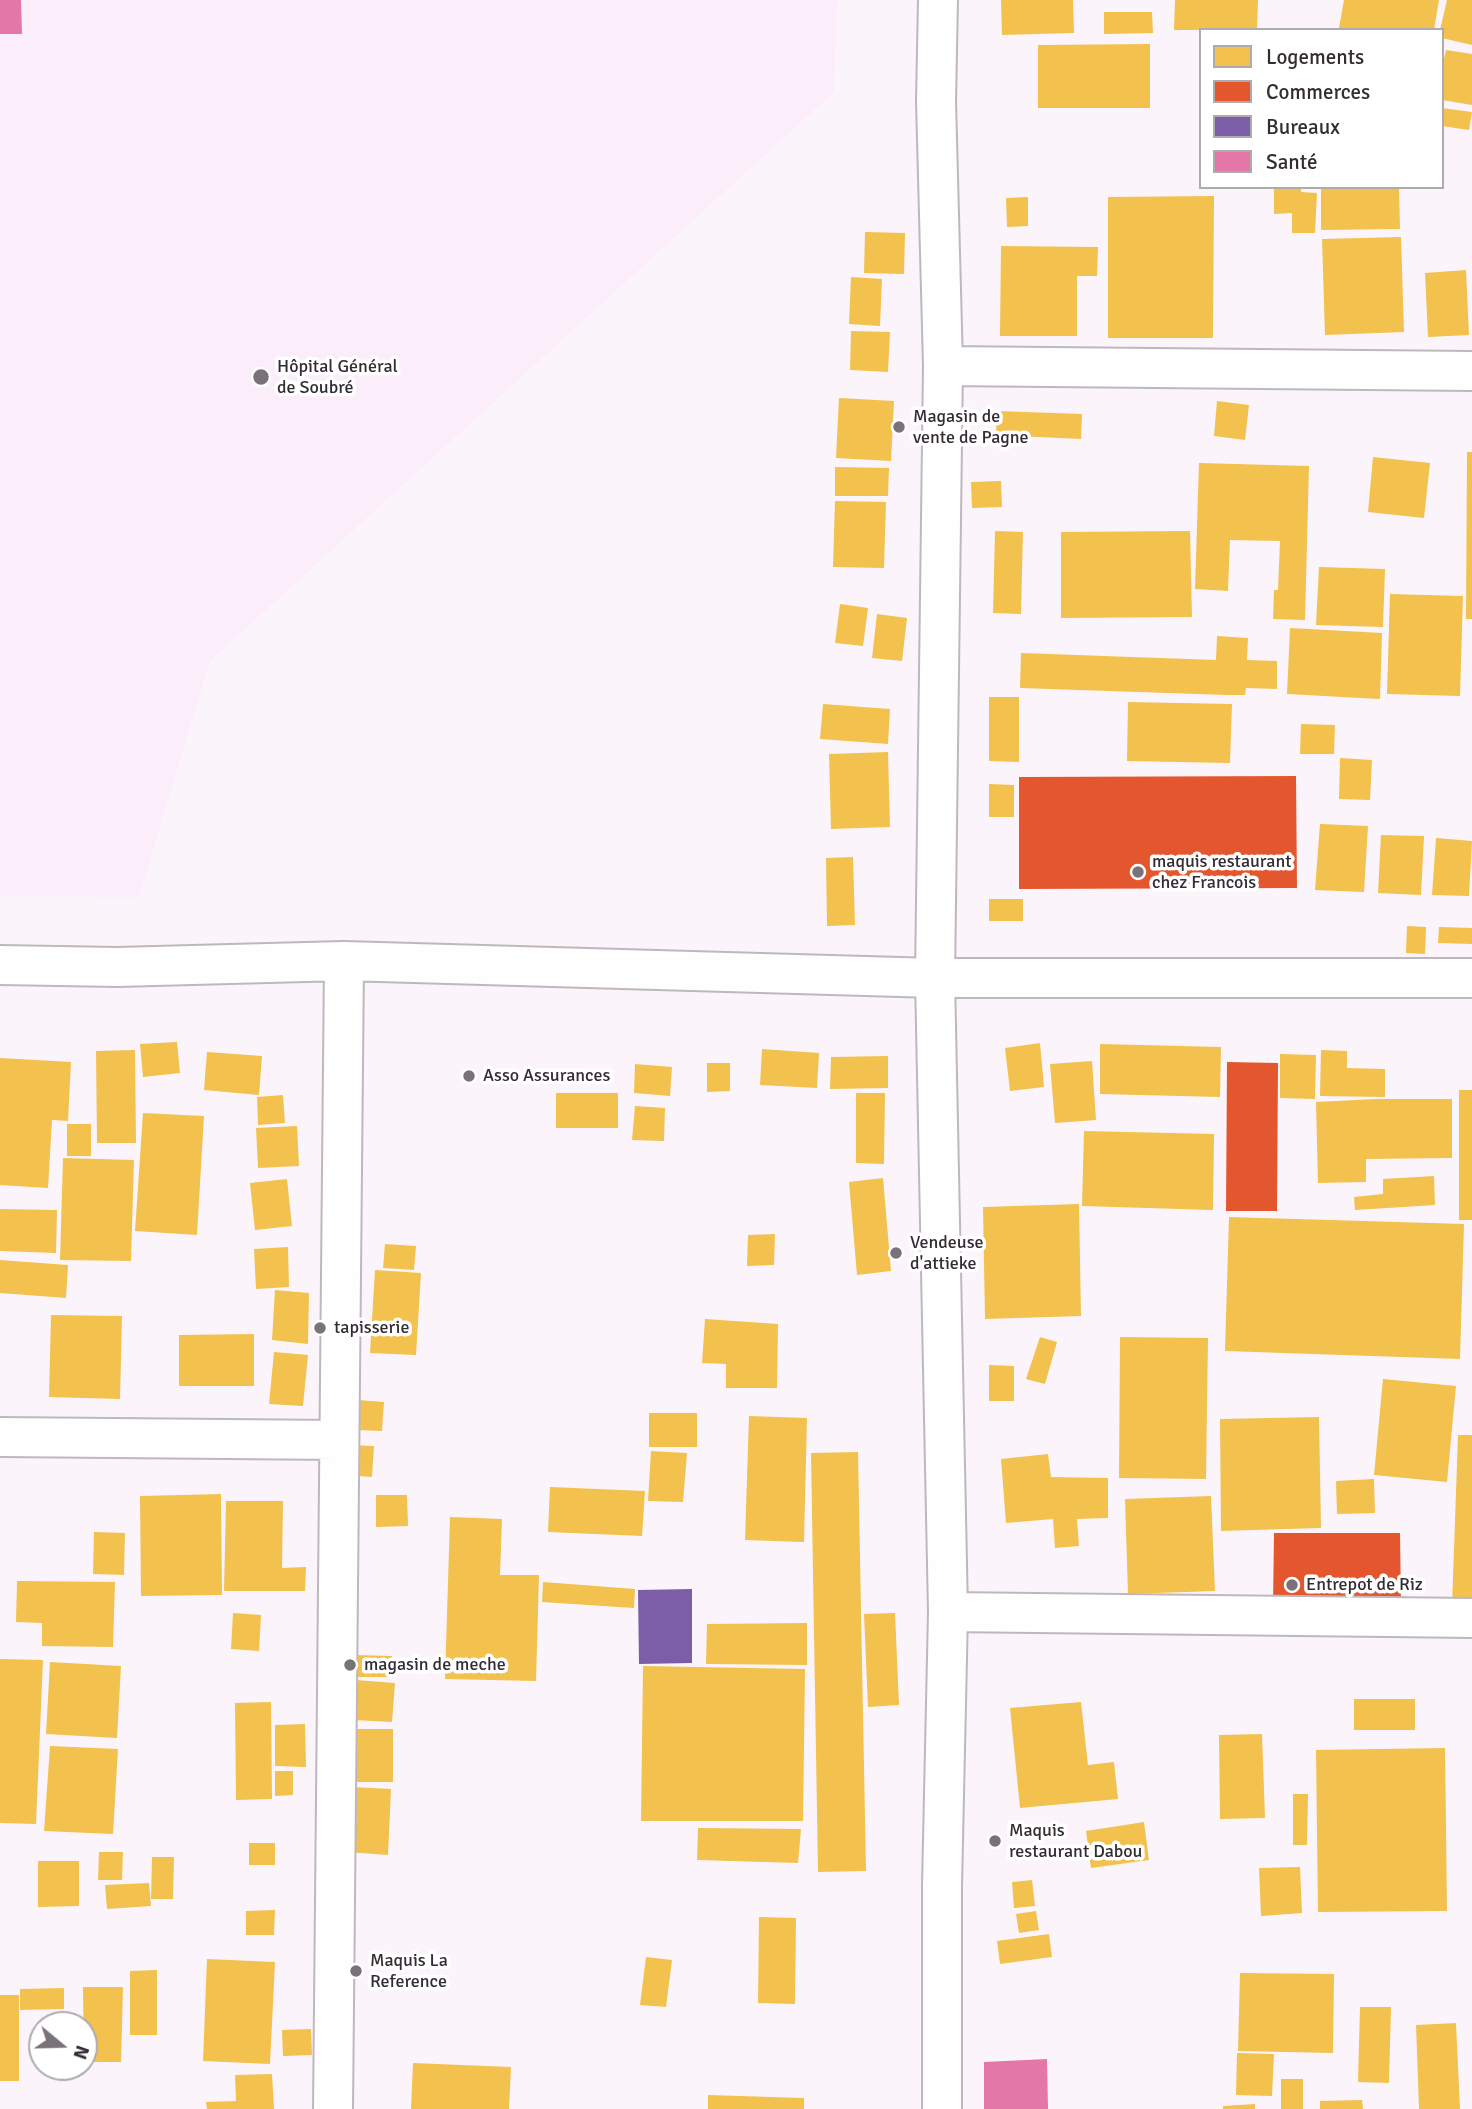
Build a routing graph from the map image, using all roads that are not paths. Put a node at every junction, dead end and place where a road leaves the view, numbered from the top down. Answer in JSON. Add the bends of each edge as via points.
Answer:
{"nodes":[{"id":1,"x":938,"y":0,"type":"edge"},
{"id":2,"x":943,"y":366,"type":"junction"},
{"id":3,"x":1472,"y":371,"type":"edge"},
{"id":4,"x":344,"y":961,"type":"junction"},
{"id":5,"x":0,"y":965,"type":"edge"},
{"id":6,"x":935,"y":978,"type":"junction"},
{"id":7,"x":1472,"y":978,"type":"edge"},
{"id":8,"x":0,"y":1437,"type":"edge"},
{"id":9,"x":339,"y":1440,"type":"junction"},
{"id":10,"x":948,"y":1612,"type":"junction"},
{"id":11,"x":1472,"y":1618,"type":"edge"},
{"id":12,"x":333,"y":2109,"type":"edge"},
{"id":13,"x":942,"y":2109,"type":"edge"}],
"edges":[{"from":1,"to":2,"type":"street"},
{"from":2,"to":3,"type":"street"},
{"from":2,"to":6,"type":"street"},
{"from":4,"to":5,"type":"street"},
{"from":4,"to":6,"type":"street"},
{"from":4,"to":9,"type":"street"},
{"from":6,"to":7,"type":"street"},
{"from":6,"to":10,"type":"street"},
{"from":8,"to":9,"type":"street"},
{"from":9,"to":12,"type":"street"},
{"from":10,"to":11,"type":"street"},
{"from":10,"to":13,"type":"street"}]}
